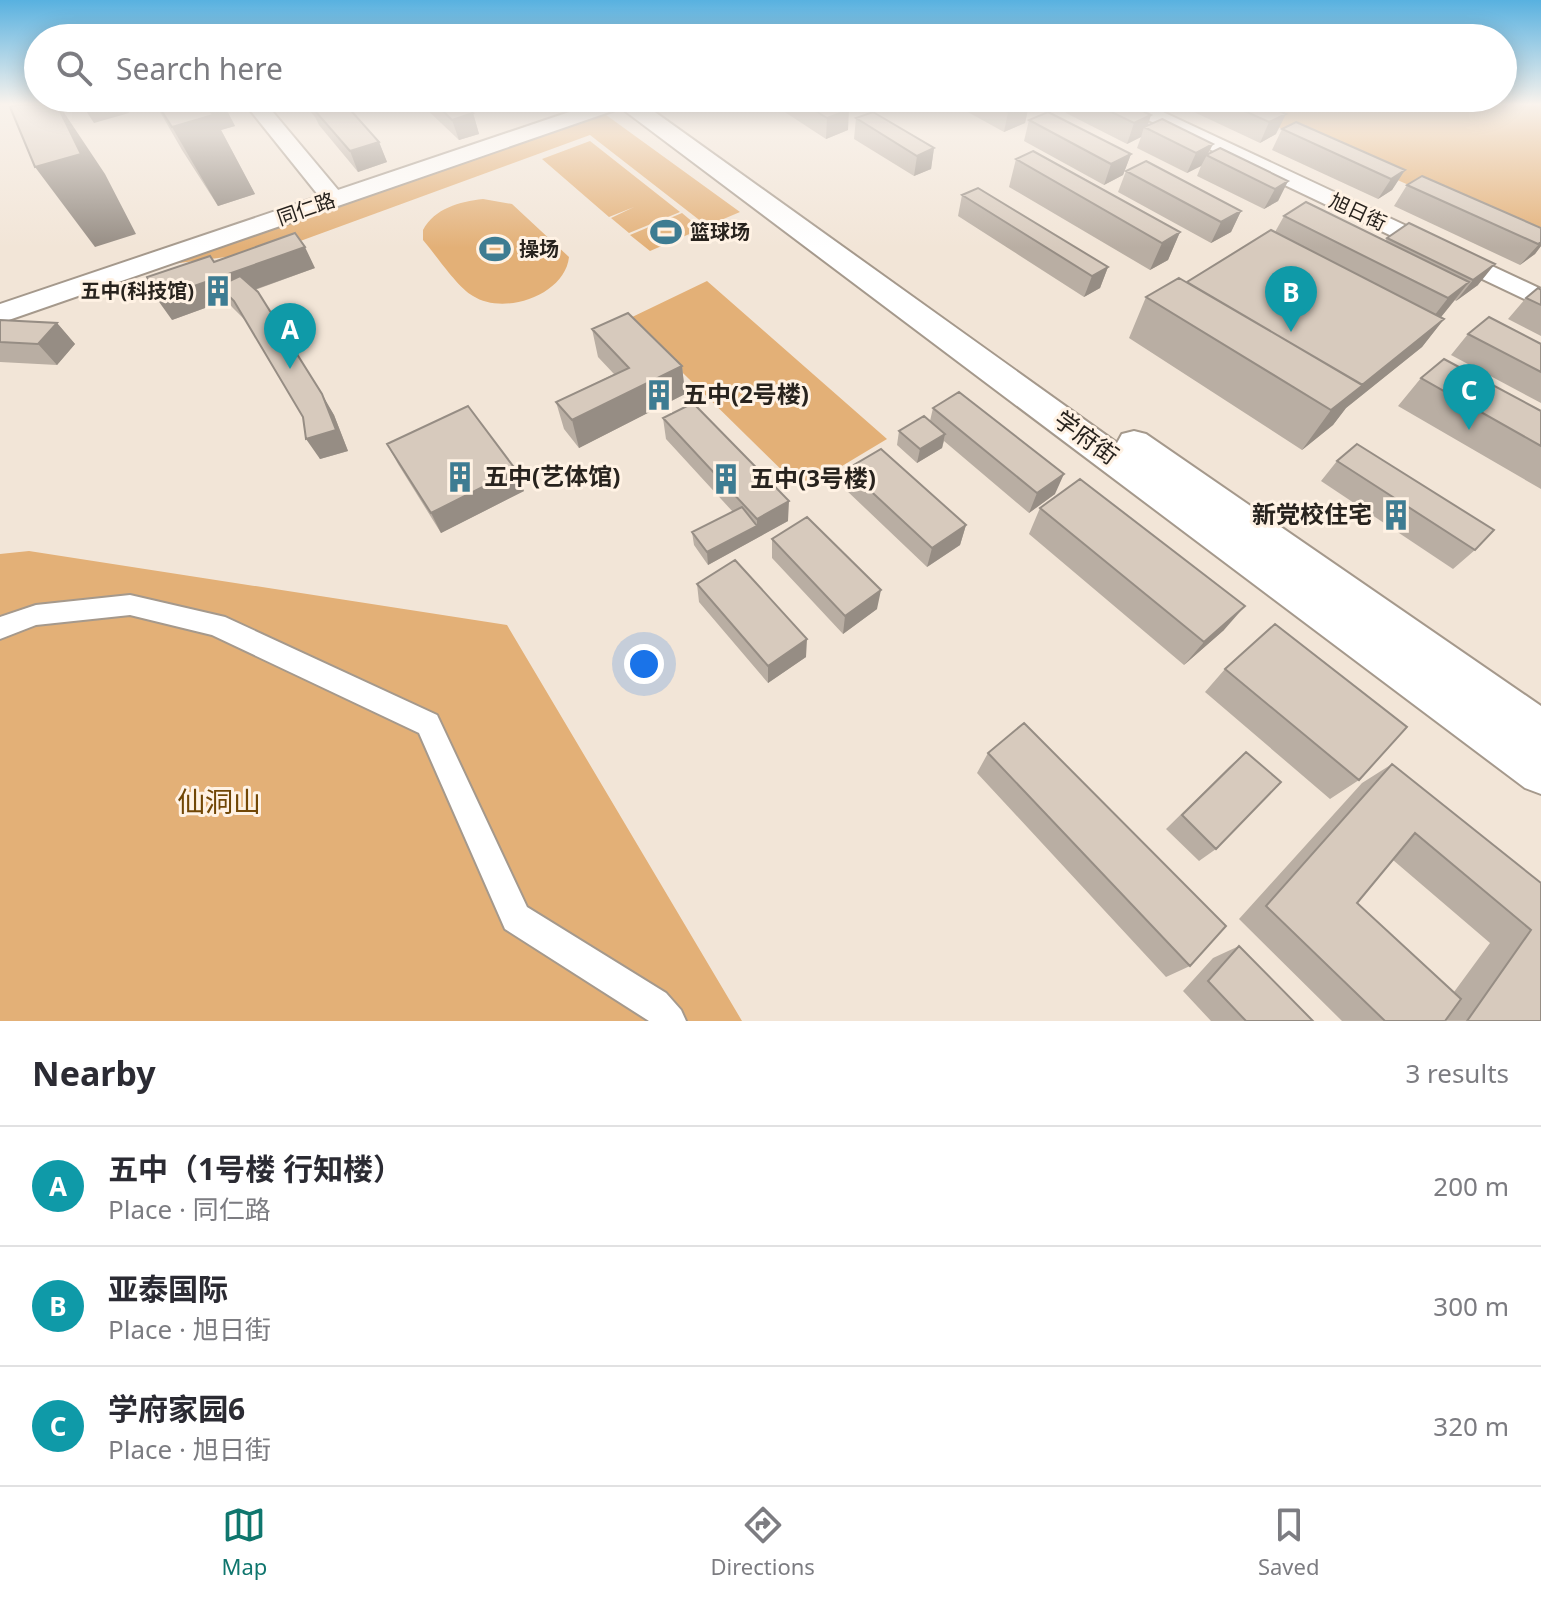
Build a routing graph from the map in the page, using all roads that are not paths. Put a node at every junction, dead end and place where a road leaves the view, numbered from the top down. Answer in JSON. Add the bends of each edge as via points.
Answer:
{"nodes":[{"id":1,"x":295,"y":153,"type":"edge"},
{"id":2,"x":458,"y":153,"type":"edge"},
{"id":3,"x":470,"y":153,"type":"edge"},
{"id":4,"x":695,"y":153,"type":"edge"},
{"id":5,"x":723,"y":153,"type":"edge"},
{"id":6,"x":1232,"y":153,"type":"edge"},
{"id":7,"x":331,"y":196,"type":"junction"},
{"id":8,"x":1541,"y":299,"type":"edge"},
{"id":9,"x":0,"y":311,"type":"edge"},
{"id":10,"x":0,"y":628,"type":"edge"},
{"id":11,"x":1541,"y":731,"type":"edge"},
{"id":12,"x":1541,"y":772,"type":"edge"},
{"id":13,"x":670,"y":1021,"type":"edge"}],
"edges":[{"from":1,"to":7,"type":"main road"},
{"from":2,"to":7,"type":"main road","name":"同仁路"},
{"from":3,"to":9,"type":"main road","name":"同仁路"},
{"from":4,"to":12,"type":"main road","name":"学府街"},
{"from":5,"to":11,"type":"main road","name":"学府街"},
{"from":6,"to":8,"type":"main road","name":"旭日街"},
{"from":7,"to":9,"type":"main road","name":"同仁路"},
{"from":10,"to":13,"type":"street","via":[[36,615],[130,605],[216,625],[428,724],[516,918],[655,1004]]}]}
